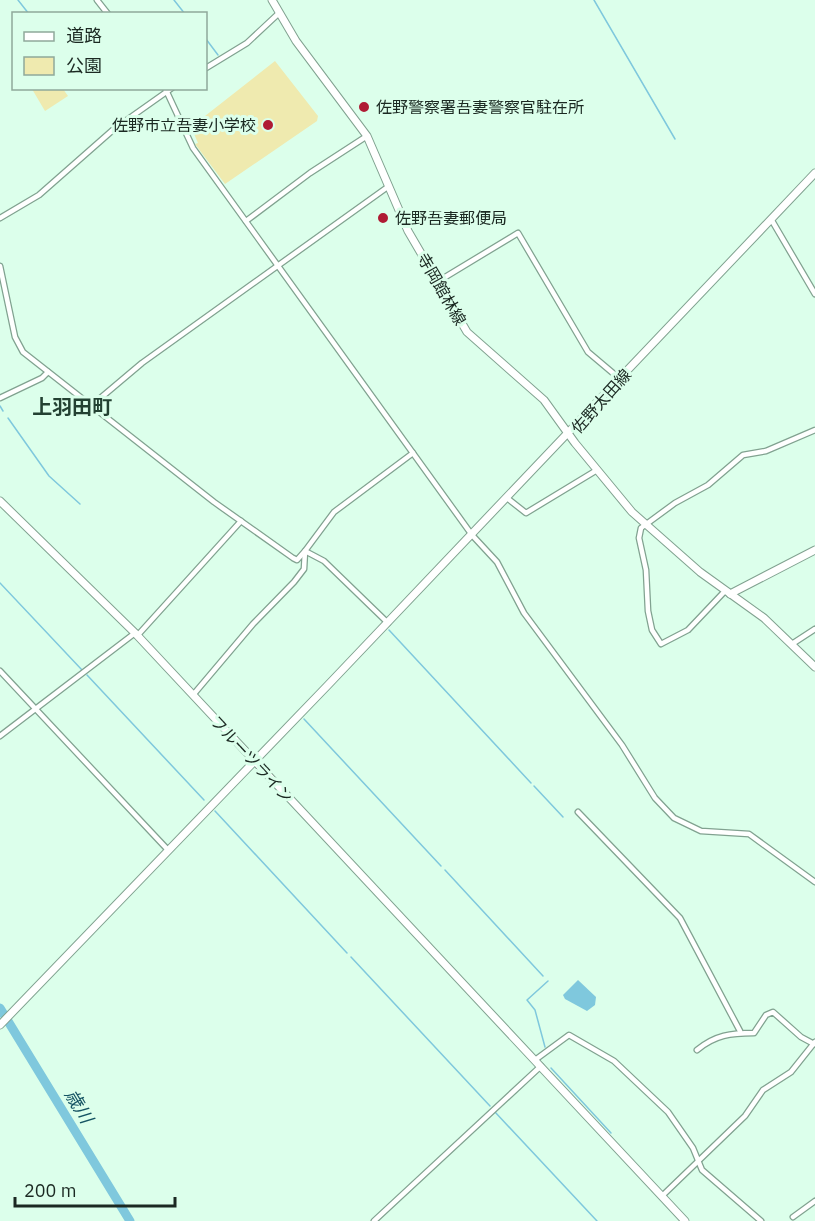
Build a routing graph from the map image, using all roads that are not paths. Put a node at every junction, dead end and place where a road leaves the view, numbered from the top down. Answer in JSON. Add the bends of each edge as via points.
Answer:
{"nodes":[{"id":1,"x":97,"y":0,"type":"edge"},
{"id":2,"x":272,"y":0,"type":"edge"},
{"id":3,"x":106,"y":12,"type":"edge"},
{"id":4,"x":278,"y":14,"type":"junction"},
{"id":5,"x":207,"y":67,"type":"edge"},
{"id":6,"x":166,"y":90,"type":"edge"},
{"id":7,"x":367,"y":136,"type":"junction"},
{"id":8,"x":815,"y":172,"type":"edge"},
{"id":9,"x":388,"y":186,"type":"junction"},
{"id":10,"x":0,"y":218,"type":"edge"},
{"id":11,"x":771,"y":219,"type":"junction"},
{"id":12,"x":246,"y":221,"type":"junction"},
{"id":13,"x":0,"y":266,"type":"edge"},
{"id":14,"x":279,"y":266,"type":"junction"},
{"id":15,"x":437,"y":282,"type":"junction"},
{"id":16,"x":815,"y":294,"type":"edge"},
{"id":17,"x":48,"y":372,"type":"junction"},
{"id":18,"x":620,"y":379,"type":"junction"},
{"id":19,"x":0,"y":398,"type":"edge"},
{"id":20,"x":92,"y":406,"type":"junction"},
{"id":21,"x":815,"y":430,"type":"edge"},
{"id":22,"x":568,"y":433,"type":"junction"},
{"id":23,"x":413,"y":453,"type":"junction"},
{"id":24,"x":597,"y":470,"type":"junction"},
{"id":25,"x":507,"y":498,"type":"junction"},
{"id":26,"x":0,"y":501,"type":"edge"},
{"id":27,"x":241,"y":521,"type":"junction"},
{"id":28,"x":644,"y":523,"type":"junction"},
{"id":29,"x":472,"y":535,"type":"junction"},
{"id":30,"x":815,"y":550,"type":"edge"},
{"id":31,"x":305,"y":551,"type":"junction"},
{"id":32,"x":728,"y":593,"type":"junction"},
{"id":33,"x":388,"y":623,"type":"junction"},
{"id":34,"x":815,"y":629,"type":"edge"},
{"id":35,"x":136,"y":634,"type":"junction"},
{"id":36,"x":792,"y":644,"type":"junction"},
{"id":37,"x":815,"y":667,"type":"edge"},
{"id":38,"x":0,"y":672,"type":"edge"},
{"id":39,"x":193,"y":695,"type":"junction"},
{"id":40,"x":36,"y":709,"type":"junction"},
{"id":41,"x":0,"y":736,"type":"edge"},
{"id":42,"x":254,"y":761,"type":"junction"},
{"id":43,"x":578,"y":812,"type":"dead end"},
{"id":44,"x":168,"y":850,"type":"junction"},
{"id":45,"x":815,"y":882,"type":"edge"},
{"id":46,"x":0,"y":1025,"type":"edge"},
{"id":47,"x":740,"y":1031,"type":"junction"},
{"id":48,"x":814,"y":1043,"type":"edge"},
{"id":49,"x":697,"y":1050,"type":"dead end"},
{"id":50,"x":538,"y":1063,"type":"junction"},
{"id":51,"x":698,"y":1161,"type":"junction"},
{"id":52,"x":662,"y":1196,"type":"junction"},
{"id":53,"x":815,"y":1201,"type":"edge"},
{"id":54,"x":793,"y":1217,"type":"dead end"},
{"id":55,"x":374,"y":1221,"type":"edge"},
{"id":56,"x":685,"y":1221,"type":"edge"},
{"id":57,"x":761,"y":1221,"type":"edge"}],
"edges":[{"from":1,"to":3,"type":"street"},
{"from":2,"to":4,"type":"street","name":"寺岡館林線"},
{"from":4,"to":5,"type":"street","via":[[247,43]]},
{"from":4,"to":7,"type":"street","name":"寺岡館林線"},
{"from":6,"to":10,"type":"street","via":[[39,195]]},
{"from":6,"to":12,"type":"street","via":[[191,145]]},
{"from":7,"to":9,"type":"street","name":"寺岡館林線"},
{"from":7,"to":12,"type":"street"},
{"from":8,"to":11,"type":"street","name":"佐野太田線"},
{"from":9,"to":14,"type":"street"},
{"from":9,"to":15,"type":"street","name":"寺岡館林線"},
{"from":11,"to":16,"type":"street"},
{"from":11,"to":18,"type":"street","name":"佐野太田線"},
{"from":12,"to":14,"type":"street"},
{"from":13,"to":17,"type":"street","via":[[17,343]]},
{"from":14,"to":20,"type":"street","via":[[142,363]]},
{"from":14,"to":23,"type":"street"},
{"from":15,"to":18,"type":"street","via":[[518,233],[588,352]]},
{"from":15,"to":22,"type":"street","name":"寺岡館林線","via":[[467,332],[540,395]]},
{"from":17,"to":19,"type":"street"},
{"from":17,"to":20,"type":"street"},
{"from":18,"to":22,"type":"street","name":"佐野太田線"},
{"from":20,"to":27,"type":"street"},
{"from":21,"to":28,"type":"street","via":[[766,451],[743,455],[708,485]]},
{"from":22,"to":24,"type":"street","name":"佐野太田線"},
{"from":22,"to":25,"type":"street"},
{"from":23,"to":29,"type":"street"},
{"from":23,"to":31,"type":"street","via":[[334,512]]},
{"from":24,"to":25,"type":"street","via":[[526,513]]},
{"from":24,"to":28,"type":"street","name":"佐野太田線"},
{"from":25,"to":29,"type":"street"},
{"from":26,"to":35,"type":"street","name":"フルーツライン"},
{"from":27,"to":31,"type":"street","via":[[292,558],[297,560]]},
{"from":27,"to":35,"type":"street"},
{"from":28,"to":32,"type":"street","name":"佐野太田線"},
{"from":28,"to":32,"type":"street","via":[[639,538],[646,570],[648,611],[652,630],[661,644],[688,630]]},
{"from":29,"to":33,"type":"street"},
{"from":29,"to":45,"type":"street","via":[[496,562],[524,613],[622,745],[655,798],[674,818],[701,831],[749,834]]},
{"from":30,"to":32,"type":"street"},
{"from":31,"to":33,"type":"street","via":[[324,561]]},
{"from":31,"to":39,"type":"street","via":[[304,568],[294,582]]},
{"from":32,"to":36,"type":"street","name":"佐野太田線"},
{"from":33,"to":42,"type":"street"},
{"from":34,"to":36,"type":"street"},
{"from":35,"to":39,"type":"street","name":"フルーツライン"},
{"from":35,"to":40,"type":"street"},
{"from":36,"to":37,"type":"street","name":"佐野太田線"},
{"from":38,"to":40,"type":"street"},
{"from":39,"to":42,"type":"street","name":"フルーツライン"},
{"from":40,"to":41,"type":"street"},
{"from":40,"to":44,"type":"street"},
{"from":42,"to":44,"type":"street"},
{"from":42,"to":50,"type":"street","name":"フルーツライン"},
{"from":43,"to":47,"type":"street","via":[[680,918]]},
{"from":44,"to":46,"type":"street"},
{"from":47,"to":48,"type":"street","via":[[754,1033],[773,1011],[801,1037]]},
{"from":47,"to":49,"type":"street","via":[[714,1038]]},
{"from":48,"to":51,"type":"street","via":[[790,1072],[763,1090],[751,1110]]},
{"from":50,"to":51,"type":"street","via":[[568,1035],[596,1049],[669,1112]]},
{"from":50,"to":52,"type":"street","name":"フルーツライン"},
{"from":50,"to":55,"type":"street"},
{"from":51,"to":52,"type":"street"},
{"from":51,"to":57,"type":"street","via":[[704,1172]]},
{"from":52,"to":56,"type":"street","name":"フルーツライン"},
{"from":53,"to":54,"type":"street"}]}
